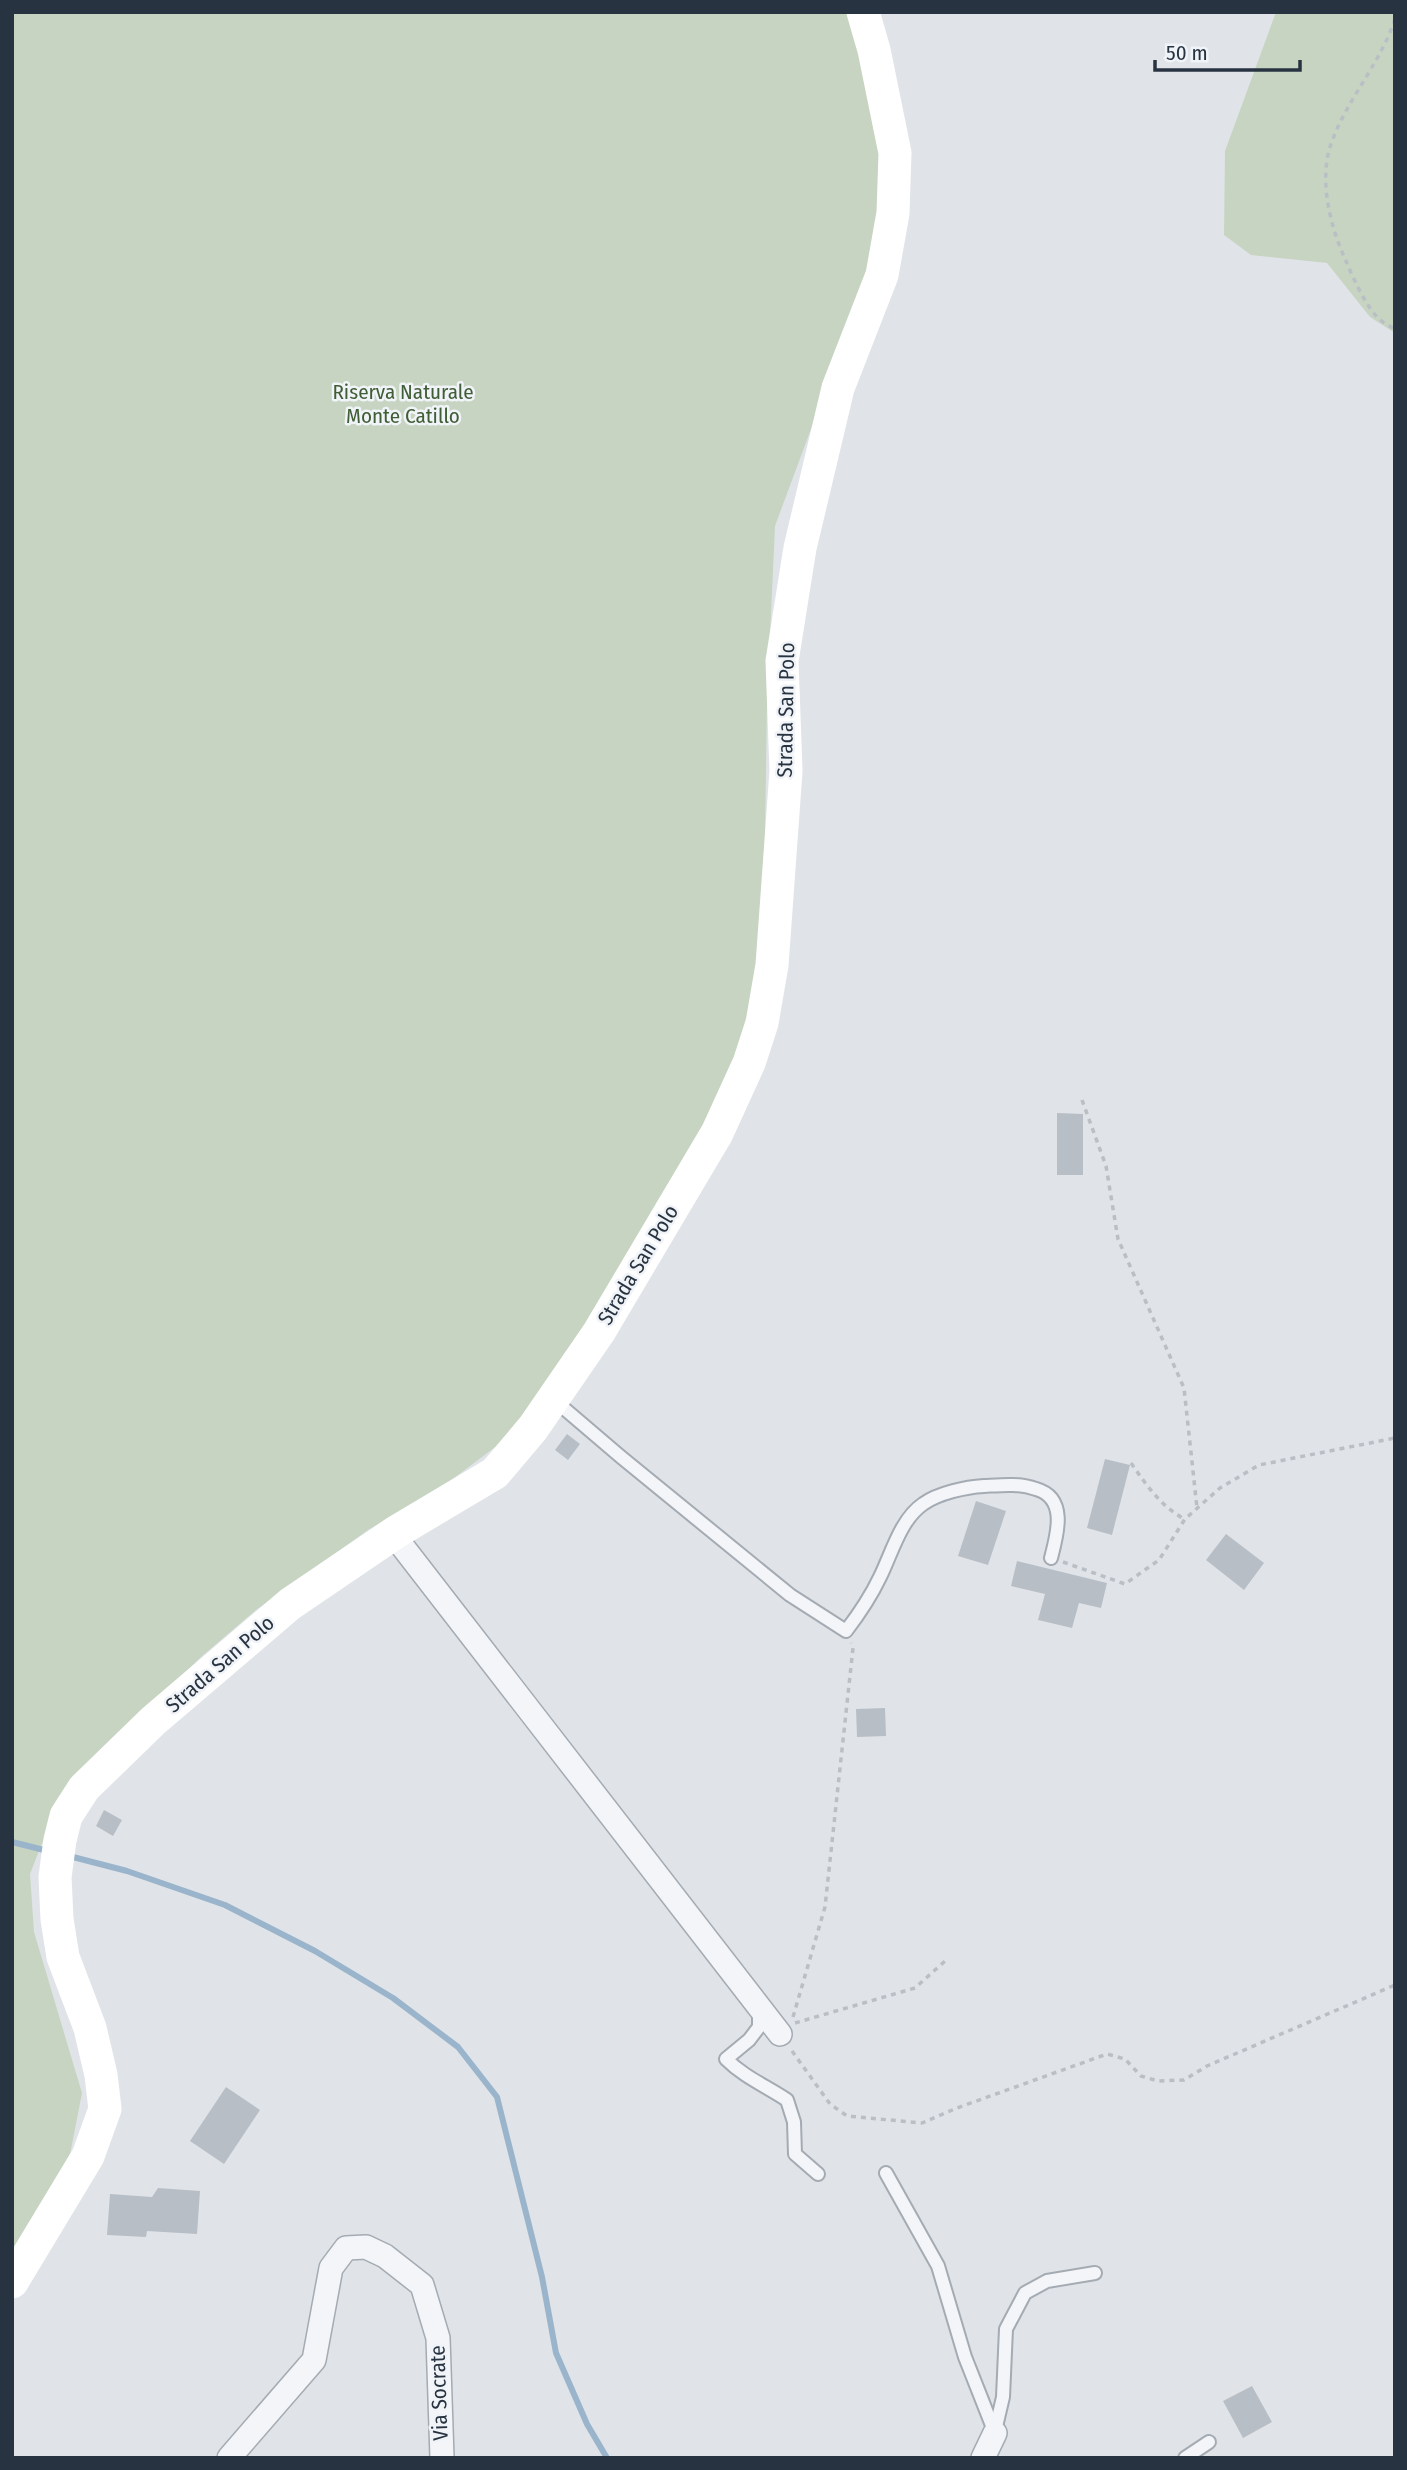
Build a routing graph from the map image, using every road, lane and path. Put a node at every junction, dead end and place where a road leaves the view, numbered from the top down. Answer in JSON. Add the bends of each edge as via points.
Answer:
{"nodes":[{"id":1,"x":863,"y":12,"type":"edge"},
{"id":2,"x":1395,"y":19,"type":"edge"},
{"id":3,"x":1395,"y":329,"type":"edge"},
{"id":4,"x":1082,"y":1100,"type":"dead end"},
{"id":5,"x":552,"y":1398,"type":"junction"},
{"id":6,"x":1395,"y":1438,"type":"edge"},
{"id":7,"x":1131,"y":1463,"type":"dead end"},
{"id":8,"x":1197,"y":1508,"type":"junction"},
{"id":9,"x":1185,"y":1519,"type":"junction"},
{"id":10,"x":396,"y":1532,"type":"junction"},
{"id":11,"x":1051,"y":1558,"type":"joint"},
{"id":12,"x":846,"y":1631,"type":"junction"},
{"id":13,"x":945,"y":1961,"type":"dead end"},
{"id":14,"x":1395,"y":1985,"type":"edge"},
{"id":15,"x":758,"y":2008,"type":"junction"},
{"id":16,"x":780,"y":2034,"type":"joint"},
{"id":17,"x":886,"y":2173,"type":"dead end"},
{"id":18,"x":818,"y":2174,"type":"dead end"},
{"id":19,"x":1095,"y":2273,"type":"dead end"},
{"id":20,"x":12,"y":2283,"type":"edge"},
{"id":21,"x":995,"y":2433,"type":"junction"},
{"id":22,"x":1209,"y":2442,"type":"dead end"},
{"id":23,"x":229,"y":2458,"type":"edge"},
{"id":24,"x":442,"y":2458,"type":"edge"},
{"id":25,"x":983,"y":2458,"type":"edge"},
{"id":26,"x":1185,"y":2458,"type":"edge"}],
"edges":[{"from":1,"to":5,"type":"street","name":"Strada San Polo","via":[[895,153],[893,213],[882,275],[838,388],[800,548],[782,661],[786,771],[772,965],[762,1023],[717,1133],[599,1332]]},
{"from":2,"to":3,"type":"path","via":[[1329,149],[1326,188],[1334,234],[1353,277],[1377,317]]},
{"from":4,"to":8,"type":"path","via":[[1106,1166],[1118,1239],[1184,1388]]},
{"from":5,"to":10,"type":"street","name":"Strada San Polo","via":[[495,1473]]},
{"from":5,"to":12,"type":"lane","via":[[790,1595]]},
{"from":6,"to":8,"type":"path","via":[[1259,1465]]},
{"from":7,"to":9,"type":"path","via":[[1156,1498]]},
{"from":8,"to":9,"type":"path"},
{"from":9,"to":11,"type":"path","via":[[1159,1560],[1125,1584]]},
{"from":10,"to":15,"type":"street","via":[[403,1547]]},
{"from":10,"to":20,"type":"street","name":"Strada San Polo","via":[[290,1604],[153,1721],[84,1787],[66,1816],[55,1877],[57,1919],[63,1957],[90,2028],[105,2109],[88,2156]]},
{"from":11,"to":12,"type":"lane","via":[[1059,1524],[1053,1501],[1040,1489],[1012,1484],[963,1488],[923,1504],[901,1530],[875,1587]]},
{"from":12,"to":13,"type":"path","via":[[853,1648],[825,1907],[791,2024],[915,1988]]},
{"from":14,"to":16,"type":"path","via":[[1184,2080],[1141,2076],[1125,2059],[1107,2054],[922,2123],[847,2116],[830,2104]]},
{"from":15,"to":16,"type":"street"},
{"from":15,"to":18,"type":"lane","via":[[760,2027],[726,2059],[740,2074],[787,2100],[794,2122],[795,2154]]},
{"from":17,"to":21,"type":"lane","via":[[938,2266],[965,2357]]},
{"from":19,"to":21,"type":"lane","via":[[1047,2281],[1026,2293],[1006,2329],[1003,2398]]},
{"from":21,"to":25,"type":"street"},
{"from":22,"to":26,"type":"lane"},
{"from":23,"to":24,"type":"street","name":"Via Socrate","via":[[314,2360],[331,2268],[346,2248],[366,2247],[422,2285],[438,2338]]}]}
